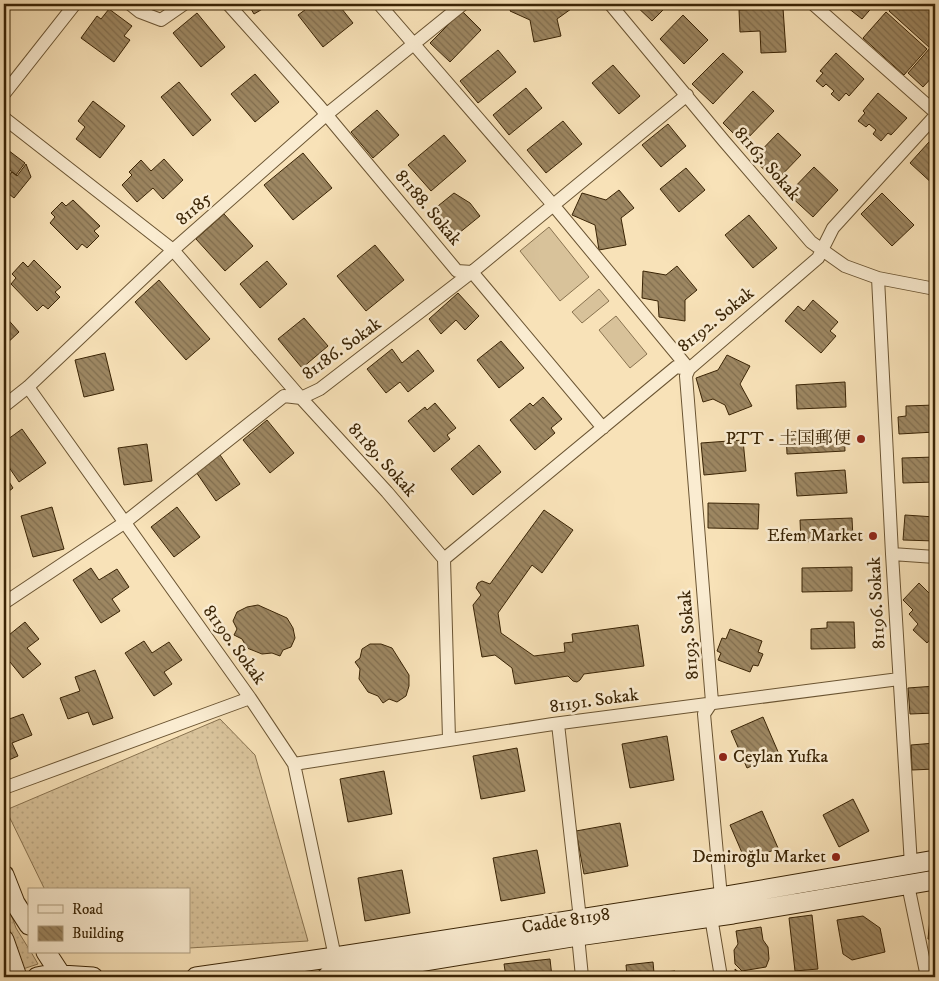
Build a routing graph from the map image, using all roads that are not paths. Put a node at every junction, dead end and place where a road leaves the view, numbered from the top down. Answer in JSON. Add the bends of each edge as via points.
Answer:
{"nodes":[{"id":1,"x":75,"y":4,"type":"edge"},
{"id":2,"x":130,"y":4,"type":"edge"},
{"id":3,"x":184,"y":4,"type":"edge"},
{"id":4,"x":228,"y":4,"type":"edge"},
{"id":5,"x":379,"y":4,"type":"edge"},
{"id":6,"x":463,"y":4,"type":"edge"},
{"id":7,"x":610,"y":4,"type":"edge"},
{"id":8,"x":813,"y":4,"type":"edge"},
{"id":9,"x":414,"y":44,"type":"junction"},
{"id":10,"x":4,"y":94,"type":"edge"},
{"id":11,"x":687,"y":95,"type":"junction"},
{"id":12,"x":935,"y":112,"type":"edge"},
{"id":13,"x":326,"y":115,"type":"junction"},
{"id":14,"x":935,"y":116,"type":"edge"},
{"id":15,"x":4,"y":118,"type":"edge"},
{"id":16,"x":554,"y":206,"type":"junction"},
{"id":17,"x":174,"y":250,"type":"junction"},
{"id":18,"x":822,"y":250,"type":"junction"},
{"id":19,"x":472,"y":272,"type":"junction"},
{"id":20,"x":878,"y":278,"type":"junction"},
{"id":21,"x":935,"y":289,"type":"edge"},
{"id":22,"x":689,"y":369,"type":"junction"},
{"id":23,"x":28,"y":387,"type":"junction"},
{"id":24,"x":301,"y":398,"type":"junction"},
{"id":25,"x":4,"y":406,"type":"edge"},
{"id":26,"x":604,"y":428,"type":"junction"},
{"id":27,"x":124,"y":523,"type":"junction"},
{"id":28,"x":892,"y":554,"type":"junction"},
{"id":29,"x":935,"y":557,"type":"edge"},
{"id":30,"x":444,"y":559,"type":"junction"},
{"id":31,"x":4,"y":603,"type":"edge"},
{"id":32,"x":899,"y":679,"type":"junction"},
{"id":33,"x":250,"y":698,"type":"junction"},
{"id":34,"x":712,"y":702,"type":"junction"},
{"id":35,"x":558,"y":724,"type":"junction"},
{"id":36,"x":449,"y":739,"type":"junction"},
{"id":37,"x":294,"y":764,"type":"junction"},
{"id":38,"x":4,"y":788,"type":"edge"},
{"id":39,"x":935,"y":860,"type":"edge"},
{"id":40,"x":911,"y":865,"type":"junction"},
{"id":41,"x":4,"y":874,"type":"edge"},
{"id":42,"x":935,"y":880,"type":"edge"},
{"id":43,"x":908,"y":885,"type":"junction"},
{"id":44,"x":721,"y":897,"type":"junction"},
{"id":45,"x":712,"y":917,"type":"junction"},
{"id":46,"x":28,"y":924,"type":"edge"},
{"id":47,"x":579,"y":927,"type":"junction"},
{"id":48,"x":4,"y":940,"type":"edge"},
{"id":49,"x":47,"y":954,"type":"edge"},
{"id":50,"x":335,"y":957,"type":"junction"},
{"id":51,"x":63,"y":976,"type":"edge"},
{"id":52,"x":17,"y":977,"type":"edge"},
{"id":53,"x":37,"y":977,"type":"edge"},
{"id":54,"x":93,"y":977,"type":"edge"},
{"id":55,"x":196,"y":977,"type":"edge"},
{"id":56,"x":327,"y":977,"type":"edge"},
{"id":57,"x":582,"y":977,"type":"edge"},
{"id":58,"x":721,"y":977,"type":"edge"},
{"id":59,"x":927,"y":977,"type":"edge"}],
"edges":[{"from":1,"to":10,"type":"street"},
{"from":2,"to":3,"type":"street","via":[[140,12],[161,20]]},
{"from":4,"to":13,"type":"street","name":"81188. Sokak"},
{"from":5,"to":9,"type":"street"},
{"from":6,"to":9,"type":"street","name":"81185"},
{"from":7,"to":11,"type":"street","name":"81163. Sokak"},
{"from":8,"to":12,"type":"street"},
{"from":9,"to":13,"type":"street","name":"81185"},
{"from":9,"to":16,"type":"street"},
{"from":11,"to":16,"type":"street","name":"81186. Sokak"},
{"from":11,"to":18,"type":"street","name":"81163. Sokak","via":[[811,242]]},
{"from":13,"to":17,"type":"street","name":"81185"},
{"from":13,"to":19,"type":"street","name":"81188. Sokak","via":[[457,271]]},
{"from":14,"to":18,"type":"street","name":"81192. Sokak","via":[[834,228]]},
{"from":15,"to":17,"type":"street","name":"81189. Sokak"},
{"from":16,"to":19,"type":"street","name":"81186. Sokak"},
{"from":16,"to":22,"type":"street"},
{"from":17,"to":23,"type":"street","name":"81185"},
{"from":17,"to":24,"type":"street","name":"81189. Sokak"},
{"from":18,"to":20,"type":"street","name":"81163. Sokak","via":[[845,266]]},
{"from":18,"to":22,"type":"street","name":"81192. Sokak","via":[[818,258]]},
{"from":19,"to":24,"type":"street","name":"81186. Sokak","via":[[320,389]]},
{"from":19,"to":26,"type":"street","name":"81188. Sokak"},
{"from":20,"to":21,"type":"street","name":"81163. Sokak"},
{"from":20,"to":28,"type":"street","name":"81196. Sokak"},
{"from":22,"to":26,"type":"street","name":"81192. Sokak","via":[[676,367]]},
{"from":22,"to":34,"type":"street","name":"81193. Sokak","via":[[686,376]]},
{"from":23,"to":25,"type":"street","name":"81185"},
{"from":23,"to":27,"type":"street","name":"81190. Sokak"},
{"from":24,"to":27,"type":"street","name":"81186. Sokak","via":[[284,396]]},
{"from":24,"to":30,"type":"street","name":"81189. Sokak"},
{"from":26,"to":30,"type":"street","name":"81192. Sokak"},
{"from":27,"to":31,"type":"street","name":"81186. Sokak"},
{"from":27,"to":33,"type":"street","name":"81190. Sokak"},
{"from":28,"to":29,"type":"street"},
{"from":28,"to":32,"type":"street","name":"81196. Sokak"},
{"from":30,"to":36,"type":"street"},
{"from":32,"to":34,"type":"street","name":"81191. Sokak"},
{"from":32,"to":40,"type":"street","name":"81196. Sokak"},
{"from":33,"to":37,"type":"street","name":"81190. Sokak"},
{"from":33,"to":38,"type":"street"},
{"from":34,"to":35,"type":"street","name":"81191. Sokak"},
{"from":34,"to":44,"type":"street","name":"81193. Sokak","via":[[704,714]]},
{"from":35,"to":36,"type":"street","name":"81191. Sokak"},
{"from":35,"to":47,"type":"street"},
{"from":36,"to":37,"type":"street","name":"81191. Sokak"},
{"from":37,"to":50,"type":"street","name":"81190. Sokak"},
{"from":39,"to":40,"type":"main road","name":"Cadde 81198"},
{"from":40,"to":44,"type":"main road","name":"Cadde 81198"},
{"from":41,"to":46,"type":"main road","via":[[15,904]]},
{"from":42,"to":43,"type":"main road","name":"Cadde 81198"},
{"from":43,"to":45,"type":"main road","name":"Cadde 81198"},
{"from":43,"to":59,"type":"street"},
{"from":44,"to":47,"type":"main road","name":"Cadde 81198"},
{"from":45,"to":47,"type":"main road","name":"Cadde 81198"},
{"from":45,"to":58,"type":"street"},
{"from":47,"to":50,"type":"main road","name":"Cadde 81198"},
{"from":47,"to":56,"type":"main road","name":"Cadde 81198"},
{"from":47,"to":57,"type":"street"},
{"from":48,"to":52,"type":"main road"},
{"from":49,"to":51,"type":"main road"},
{"from":50,"to":55,"type":"main road","name":"Cadde 81198"},
{"from":51,"to":53,"type":"main road"},
{"from":51,"to":54,"type":"main road"}]}
